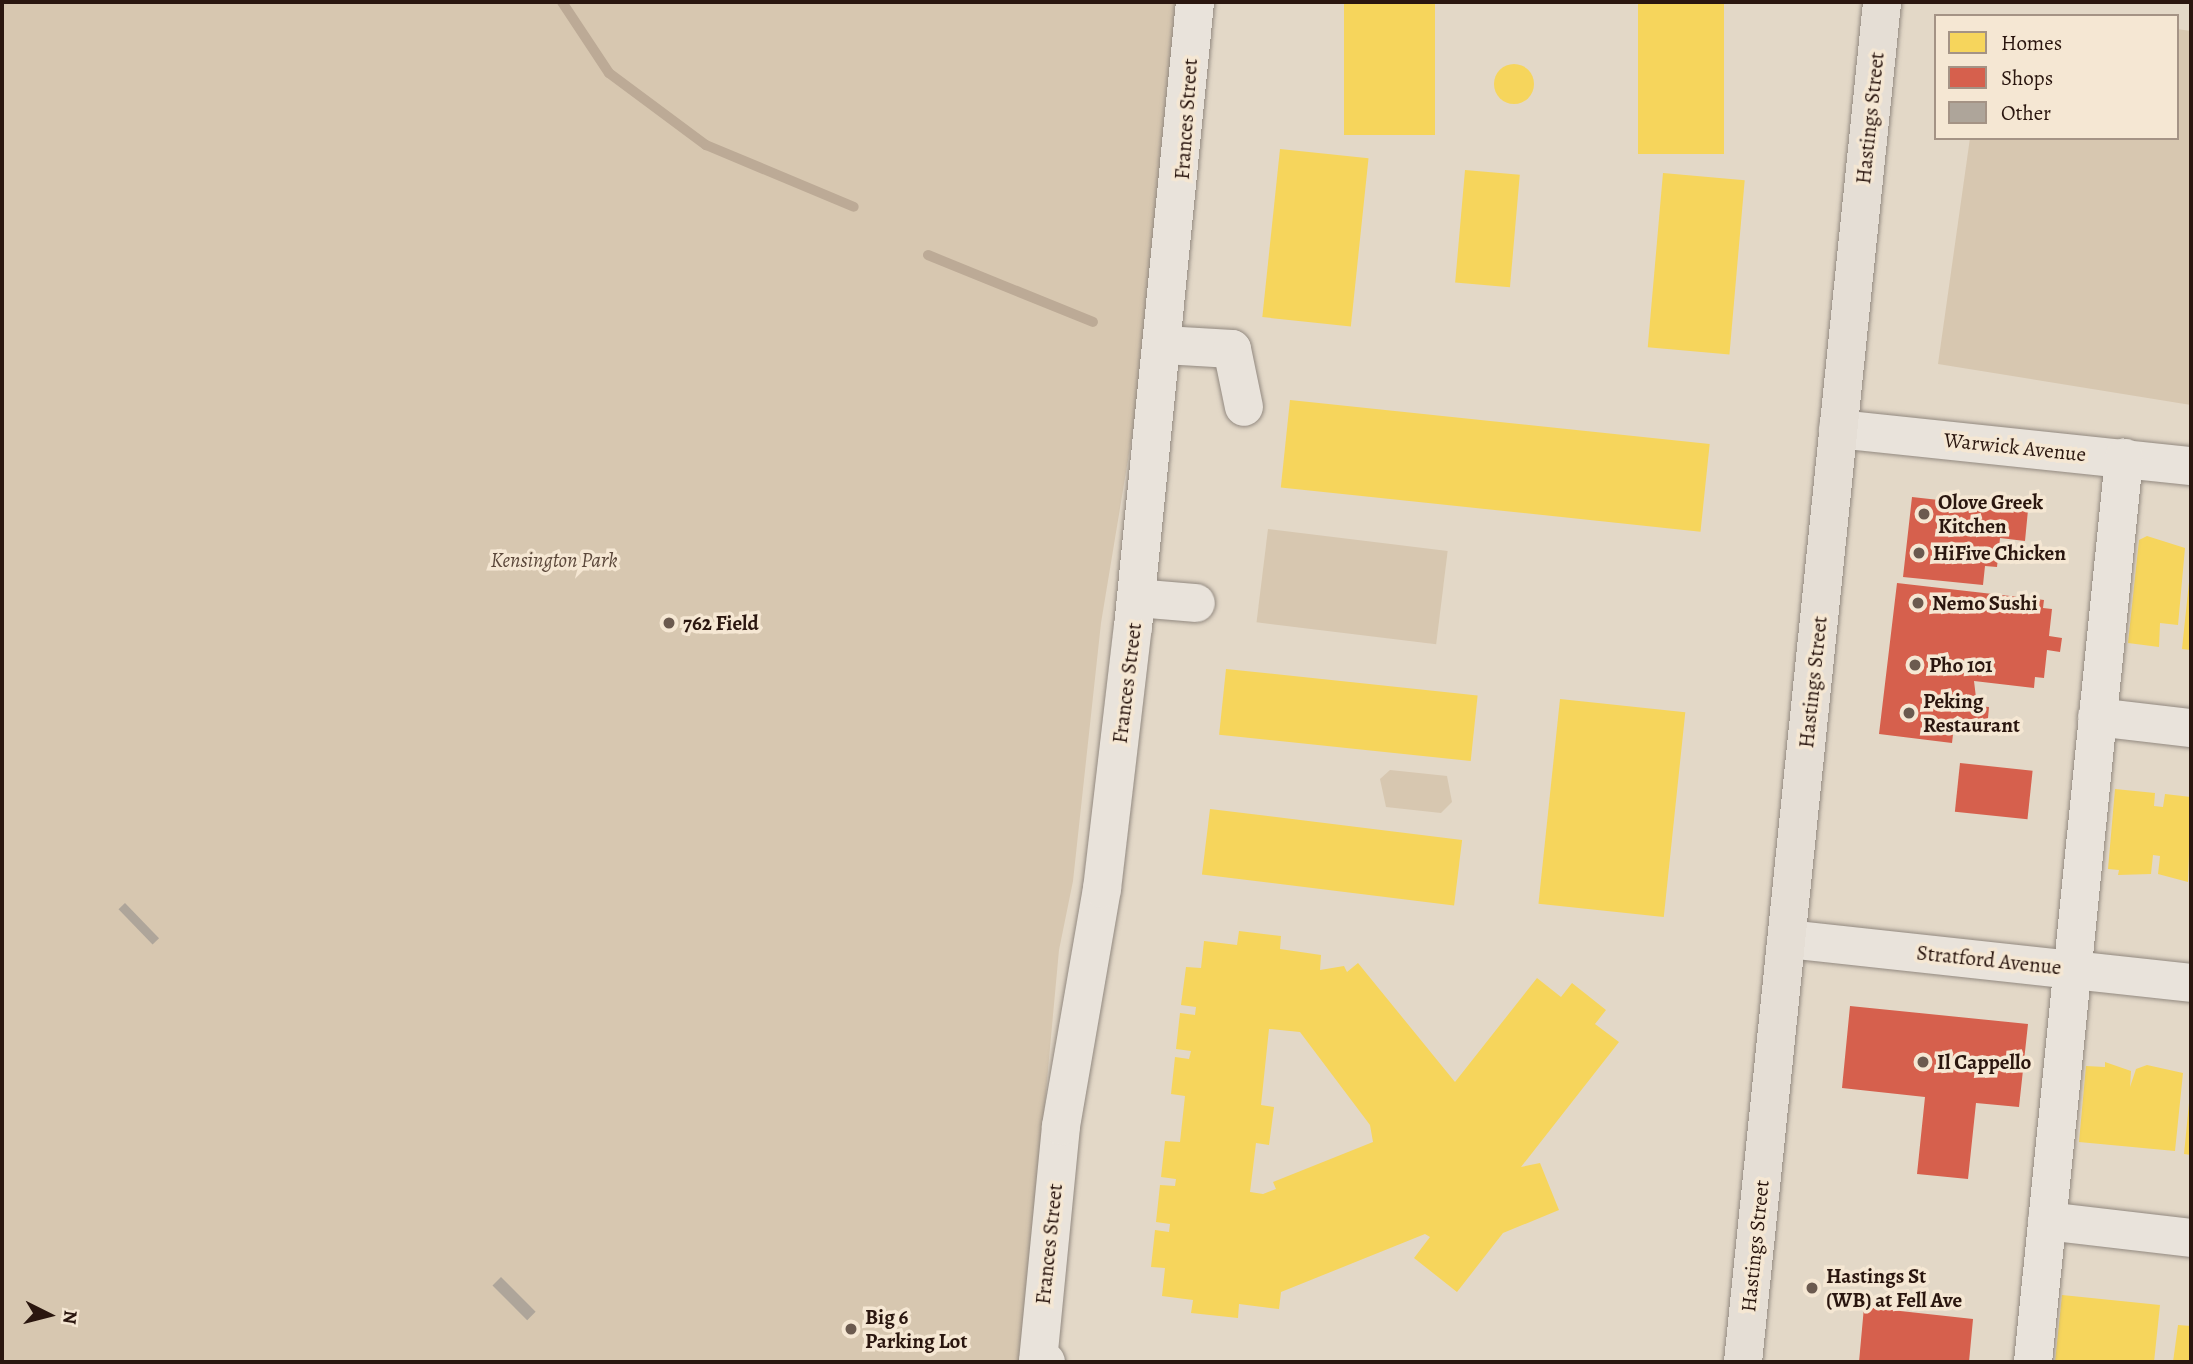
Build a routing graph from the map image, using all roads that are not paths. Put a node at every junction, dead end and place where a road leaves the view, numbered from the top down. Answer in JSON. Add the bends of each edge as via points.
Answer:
{"nodes":[{"id":1,"x":1195,"y":2,"type":"edge"},
{"id":2,"x":1882,"y":2,"type":"edge"},
{"id":3,"x":1164,"y":345,"type":"junction"},
{"id":4,"x":1244,"y":407,"type":"dead end"},
{"id":5,"x":1838,"y":429,"type":"junction"},
{"id":6,"x":2124,"y":458,"type":"junction"},
{"id":7,"x":2191,"y":466,"type":"edge"},
{"id":8,"x":1136,"y":598,"type":"junction"},
{"id":9,"x":1196,"y":603,"type":"dead end"},
{"id":10,"x":2097,"y":717,"type":"junction"},
{"id":11,"x":2191,"y":727,"type":"edge"},
{"id":12,"x":1787,"y":939,"type":"junction"},
{"id":13,"x":2070,"y":968,"type":"junction"},
{"id":14,"x":2191,"y":983,"type":"edge"},
{"id":15,"x":2047,"y":1221,"type":"junction"},
{"id":16,"x":2191,"y":1238,"type":"edge"},
{"id":17,"x":1038,"y":1362,"type":"edge"},
{"id":18,"x":1046,"y":1362,"type":"edge"},
{"id":19,"x":1743,"y":1362,"type":"edge"},
{"id":20,"x":2033,"y":1362,"type":"edge"}],
"edges":[{"from":1,"to":3,"type":"street","name":"Frances Street"},
{"from":2,"to":5,"type":"main road","name":"Hastings Street"},
{"from":3,"to":4,"type":"street","via":[[1232,349]]},
{"from":3,"to":8,"type":"street","name":"Frances Street"},
{"from":5,"to":6,"type":"street","name":"Warwick Avenue"},
{"from":5,"to":12,"type":"main road","name":"Hastings Street"},
{"from":6,"to":7,"type":"street","name":"Warwick Avenue"},
{"from":6,"to":10,"type":"street"},
{"from":8,"to":9,"type":"street"},
{"from":8,"to":17,"type":"street","name":"Frances Street","via":[[1102,889],[1061,1126]]},
{"from":10,"to":11,"type":"street"},
{"from":10,"to":13,"type":"street"},
{"from":12,"to":13,"type":"street","name":"Stratford Avenue"},
{"from":12,"to":19,"type":"main road","name":"Hastings Street"},
{"from":13,"to":14,"type":"street","name":"Stratford Avenue"},
{"from":13,"to":15,"type":"street"},
{"from":15,"to":16,"type":"street"},
{"from":15,"to":20,"type":"street"},
{"from":17,"to":18,"type":"street"}]}
